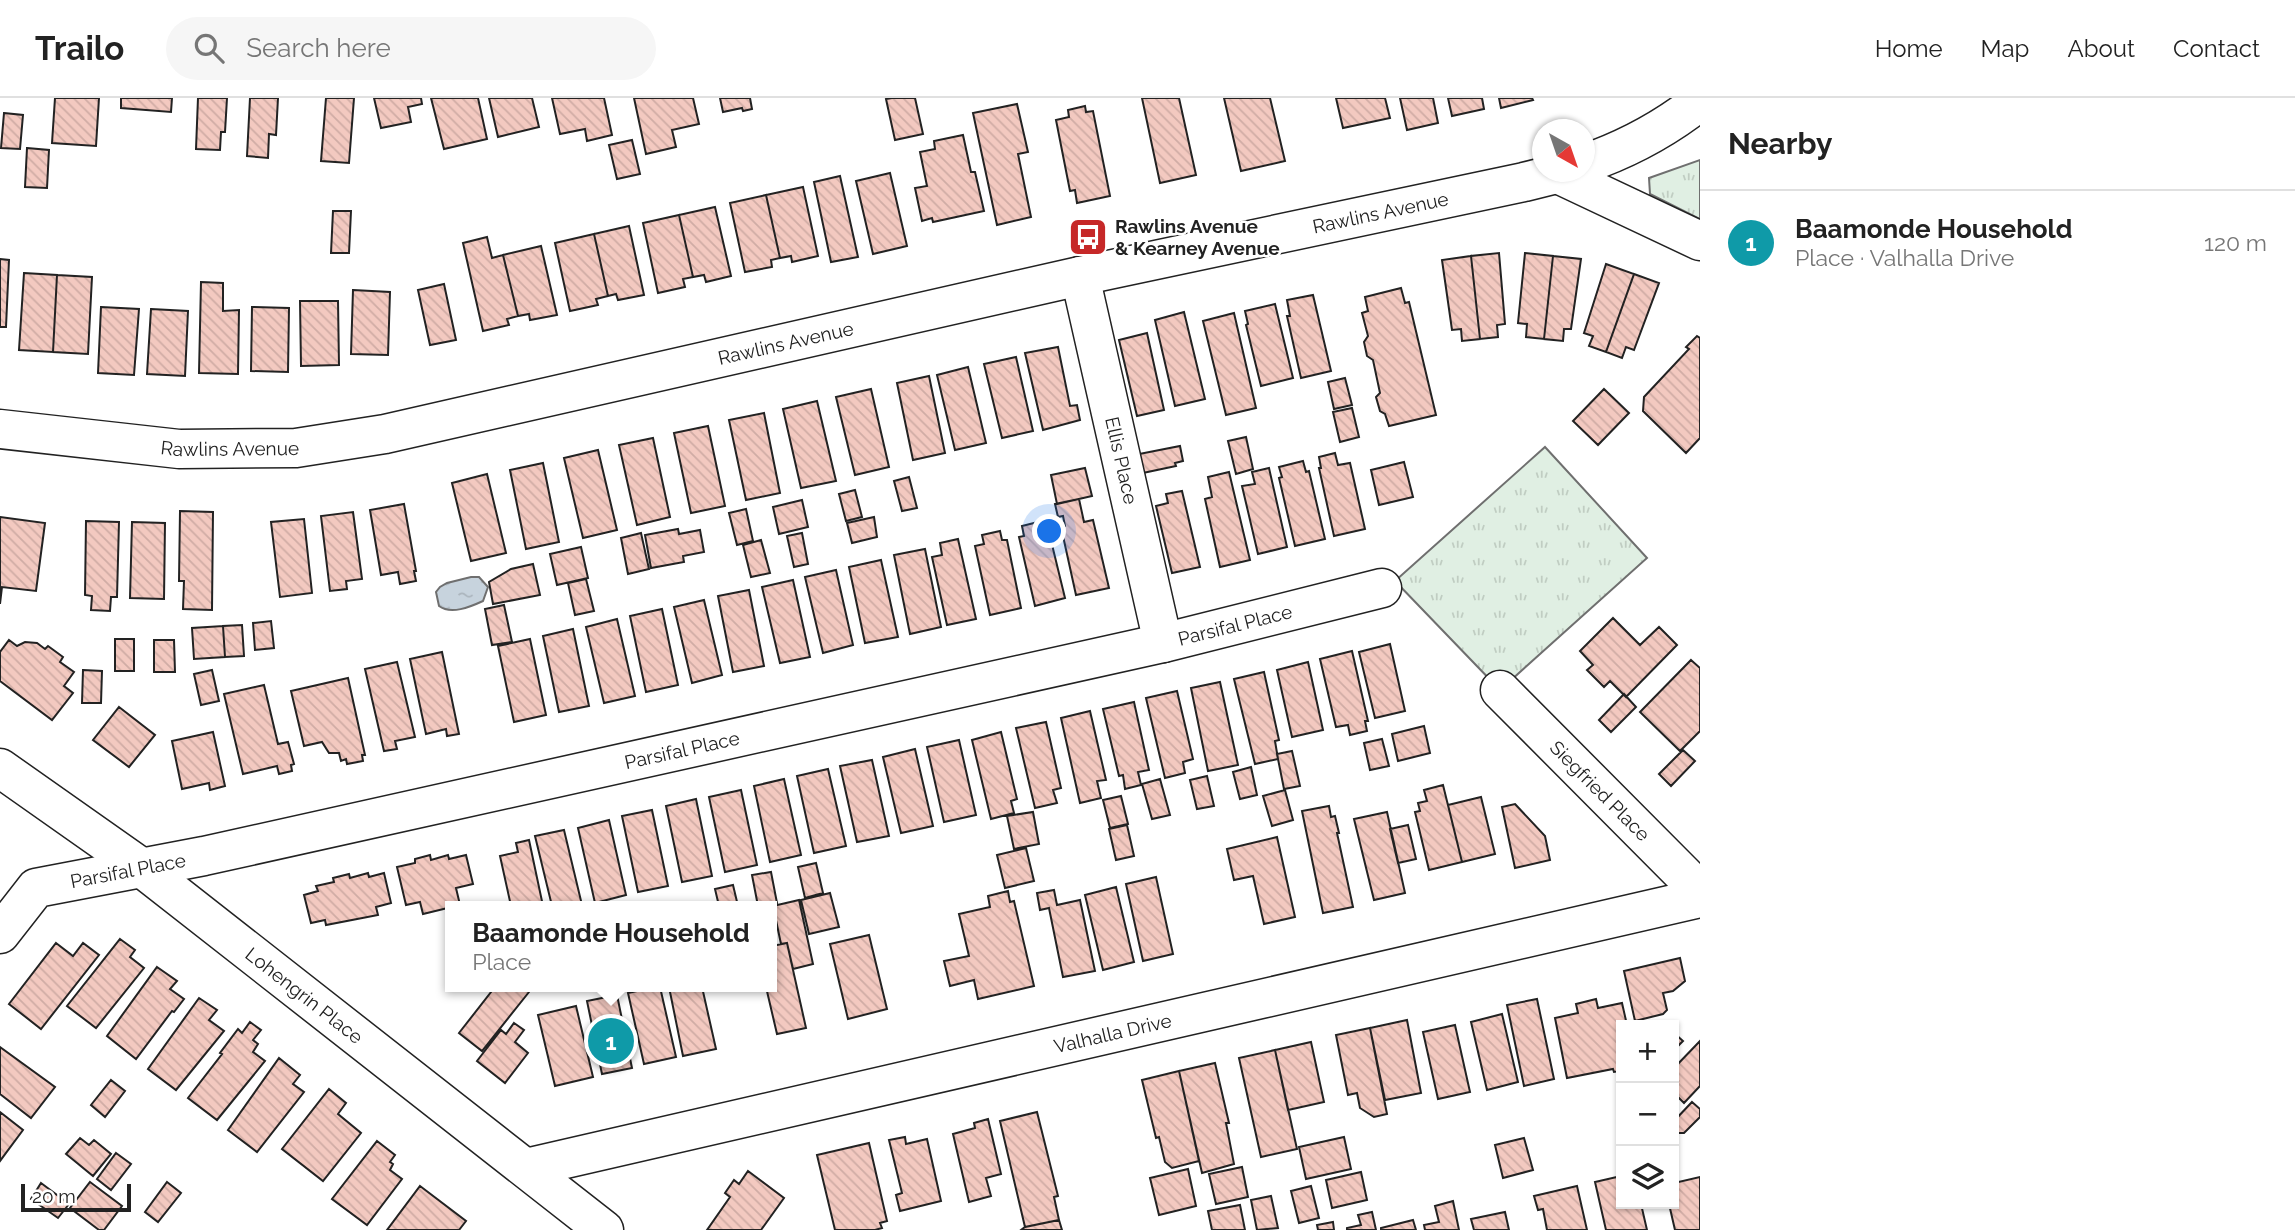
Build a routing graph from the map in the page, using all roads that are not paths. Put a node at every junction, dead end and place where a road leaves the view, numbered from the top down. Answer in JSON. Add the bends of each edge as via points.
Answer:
{"nodes":[{"id":1,"x":1700,"y":102,"type":"edge"},
{"id":2,"x":1654,"y":113,"type":"edge"},
{"id":3,"x":1595,"y":160,"type":"edge"},
{"id":4,"x":1532,"y":178,"type":"edge"},
{"id":5,"x":1591,"y":182,"type":"edge"},
{"id":6,"x":1700,"y":241,"type":"edge"},
{"id":7,"x":1080,"y":276,"type":"junction"},
{"id":8,"x":0,"y":429,"type":"edge"},
{"id":9,"x":1382,"y":588,"type":"dead end"},
{"id":10,"x":1163,"y":643,"type":"junction"},
{"id":11,"x":1500,"y":690,"type":"dead end"},
{"id":12,"x":0,"y":768,"type":"edge"},
{"id":13,"x":142,"y":867,"type":"junction"},
{"id":14,"x":1700,"y":891,"type":"edge"},
{"id":15,"x":1700,"y":898,"type":"edge"},
{"id":16,"x":0,"y":934,"type":"edge"},
{"id":17,"x":526,"y":1168,"type":"junction"},
{"id":18,"x":604,"y":1230,"type":"edge"}],
"edges":[{"from":1,"to":2,"type":"street","name":"Rawlins Avenue","via":[[1681,116]]},
{"from":2,"to":3,"type":"street","name":"Rawlins Avenue","via":[[1626,147]]},
{"from":4,"to":7,"type":"street","name":"Rawlins Avenue"},
{"from":5,"to":6,"type":"street"},
{"from":7,"to":8,"type":"street","name":"Rawlins Avenue","via":[[385,434],[296,448],[179,449]]},
{"from":7,"to":10,"type":"street","name":"Ellis Place"},
{"from":9,"to":10,"type":"street","name":"Parsifal Place"},
{"from":10,"to":13,"type":"street","name":"Parsifal Place"},
{"from":11,"to":14,"type":"street","name":"Siegfried Place"},
{"from":12,"to":13,"type":"street","name":"Lohengrin Place"},
{"from":13,"to":16,"type":"street","name":"Parsifal Place","via":[[36,888]]},
{"from":13,"to":17,"type":"street","name":"Lohengrin Place"},
{"from":15,"to":17,"type":"street","name":"Valhalla Drive"},
{"from":17,"to":18,"type":"street","name":"Lohengrin Place"}]}
